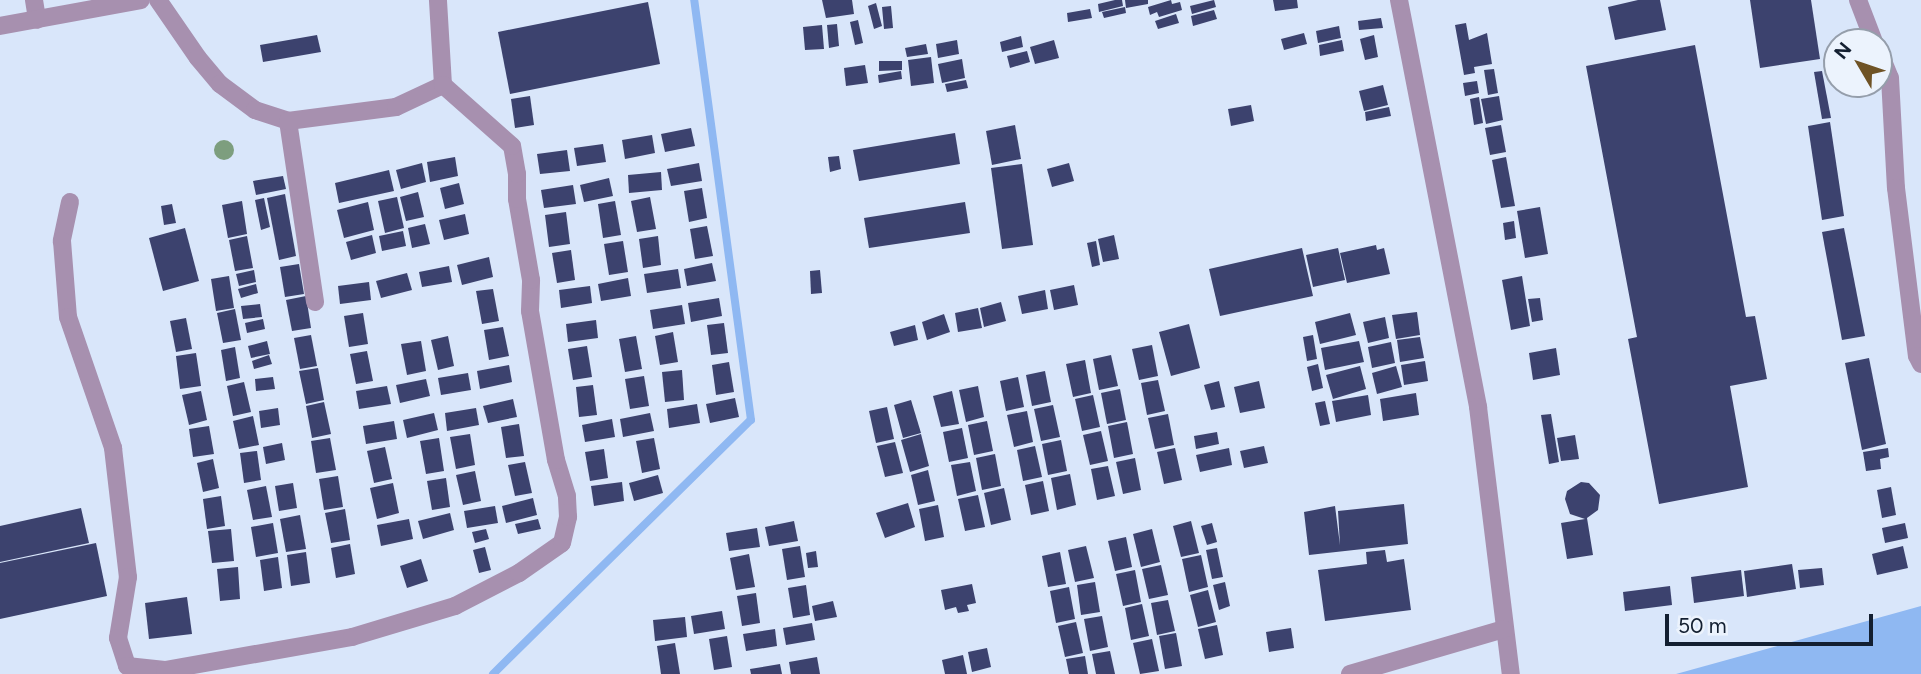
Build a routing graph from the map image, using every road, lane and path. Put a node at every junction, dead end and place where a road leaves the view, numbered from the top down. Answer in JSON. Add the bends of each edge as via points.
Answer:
{"nodes":[{"id":1,"x":34,"y":0,"type":"edge"},
{"id":2,"x":141,"y":0,"type":"edge"},
{"id":3,"x":158,"y":0,"type":"edge"},
{"id":4,"x":438,"y":0,"type":"edge"},
{"id":5,"x":1399,"y":0,"type":"edge"},
{"id":6,"x":1858,"y":0,"type":"edge"},
{"id":7,"x":37,"y":20,"type":"junction"},
{"id":8,"x":0,"y":26,"type":"edge"},
{"id":9,"x":1869,"y":28,"type":"edge"},
{"id":10,"x":443,"y":85,"type":"junction"},
{"id":11,"x":1891,"y":98,"type":"edge"},
{"id":12,"x":288,"y":121,"type":"junction"},
{"id":13,"x":70,"y":202,"type":"dead end"},
{"id":14,"x":315,"y":303,"type":"dead end"},
{"id":15,"x":1921,"y":364,"type":"edge"},
{"id":16,"x":1504,"y":629,"type":"junction"},
{"id":17,"x":1350,"y":674,"type":"edge"},
{"id":18,"x":1511,"y":674,"type":"edge"}],
"edges":[{"from":1,"to":7,"type":"street"},
{"from":2,"to":7,"type":"street"},
{"from":3,"to":12,"type":"street","via":[[220,84],[255,110]]},
{"from":4,"to":10,"type":"street"},
{"from":5,"to":16,"type":"street","via":[[1478,407]]},
{"from":6,"to":9,"type":"street"},
{"from":7,"to":8,"type":"street"},
{"from":10,"to":12,"type":"street","via":[[397,107]]},
{"from":10,"to":13,"type":"street","via":[[512,146],[531,280],[530,311],[568,517],[562,543],[519,573],[455,606],[352,637],[165,670],[127,666],[118,638],[128,577],[113,448],[68,317],[62,242]]},
{"from":11,"to":15,"type":"street","via":[[1896,188]]},
{"from":12,"to":14,"type":"street"},
{"from":16,"to":17,"type":"street"},
{"from":16,"to":18,"type":"street"}]}
